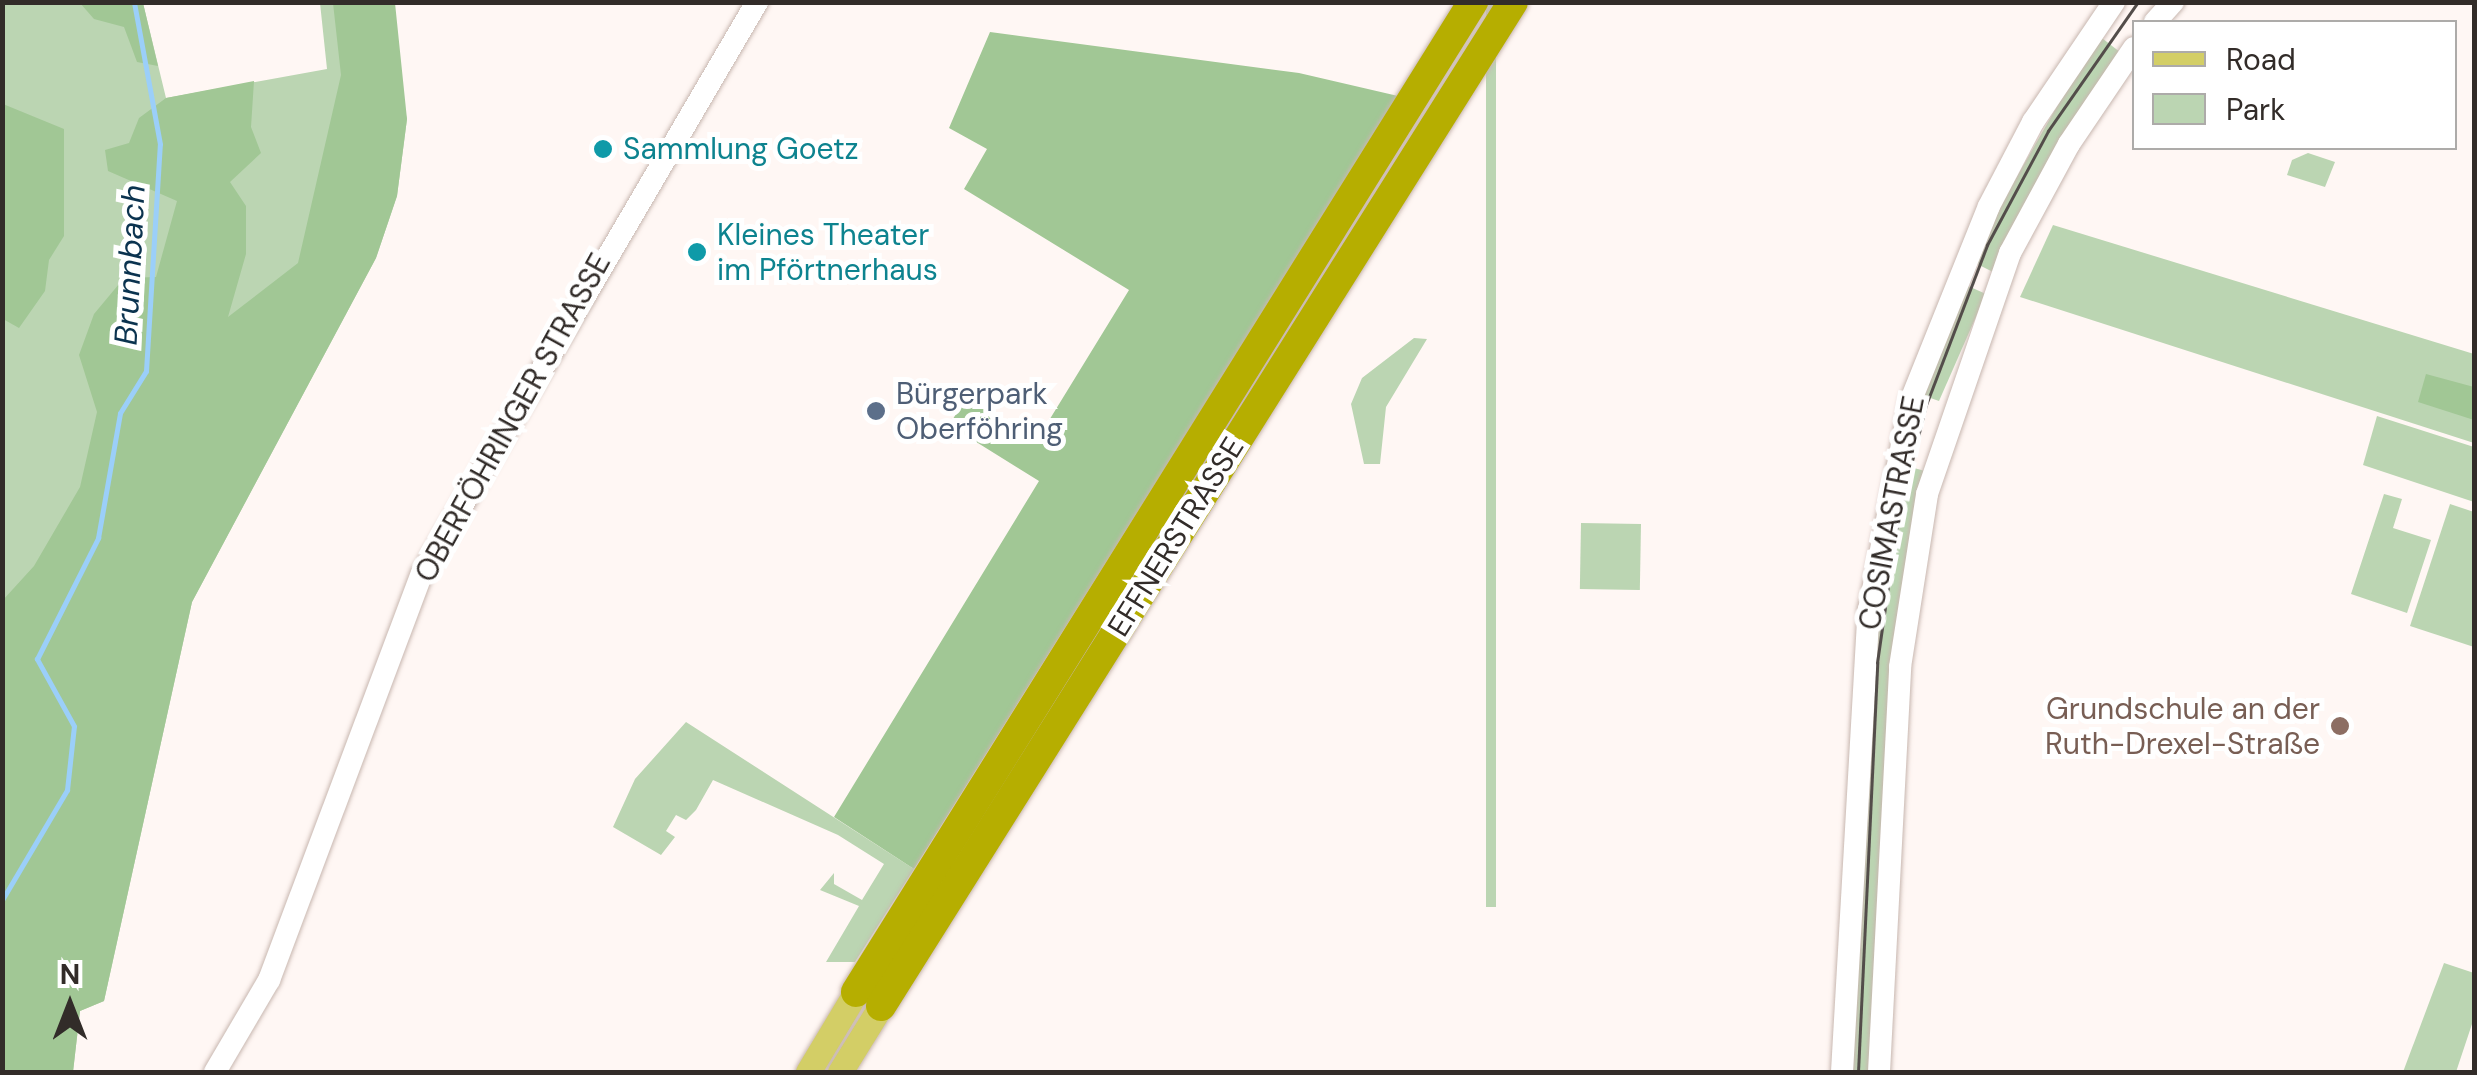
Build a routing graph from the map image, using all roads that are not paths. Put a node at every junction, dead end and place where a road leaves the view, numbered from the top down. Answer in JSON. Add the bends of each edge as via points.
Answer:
{"nodes":[{"id":1,"x":757,"y":2,"type":"edge"},
{"id":2,"x":1473,"y":2,"type":"edge"},
{"id":3,"x":1513,"y":2,"type":"edge"},
{"id":4,"x":2114,"y":2,"type":"edge"},
{"id":5,"x":2132,"y":51,"type":"edge"},
{"id":6,"x":869,"y":998,"type":"junction"},
{"id":7,"x":215,"y":1072,"type":"edge"},
{"id":8,"x":808,"y":1072,"type":"edge"},
{"id":9,"x":840,"y":1072,"type":"edge"},
{"id":10,"x":1842,"y":1072,"type":"edge"},
{"id":11,"x":1878,"y":1072,"type":"edge"}],
"edges":[{"from":1,"to":7,"type":"main road","name":"OBERFÖHRINGER STRASSE","via":[[422,574],[269,980]]},
{"from":2,"to":6,"type":"highway","name":"EFFNERSTRASSE"},
{"from":3,"to":6,"type":"highway","name":"EFFNERSTRASSE"},
{"from":4,"to":10,"type":"main road","name":"COSIMASTRASSE","via":[[2034,122],[1989,206],[1911,400],[1868,630]]},
{"from":5,"to":11,"type":"main road","name":"COSIMASTRASSE","via":[[2069,144],[2010,253],[1926,494],[1900,667]]},
{"from":6,"to":8,"type":"main road","name":"EFFNERSTRASSE"},
{"from":6,"to":9,"type":"main road","name":"EFFNERSTRASSE"}]}
